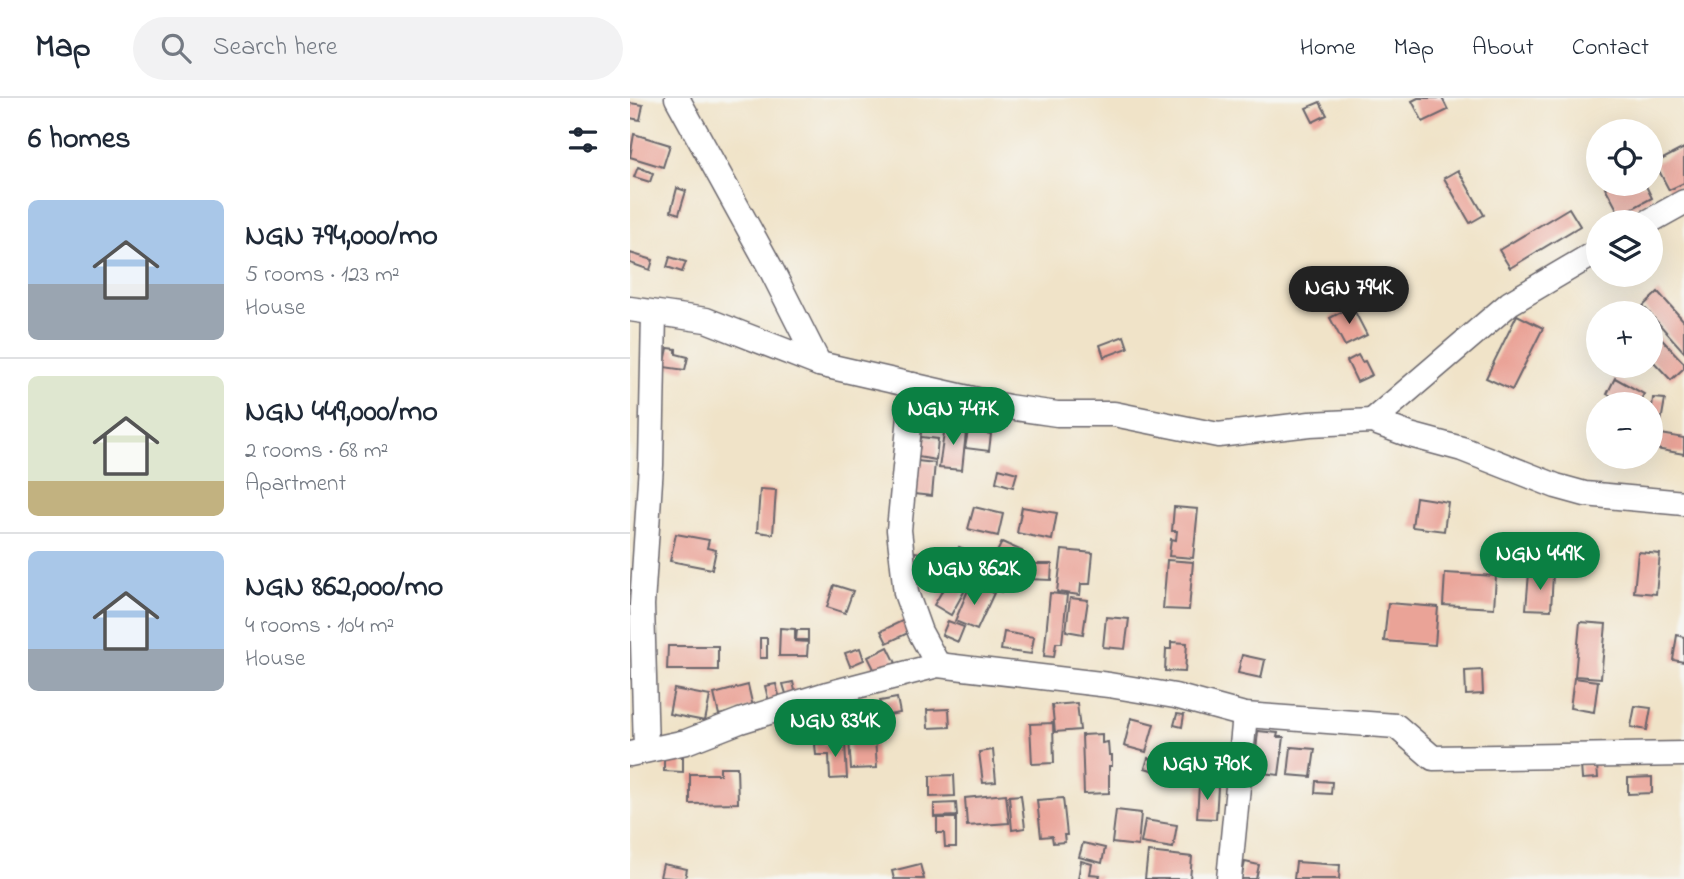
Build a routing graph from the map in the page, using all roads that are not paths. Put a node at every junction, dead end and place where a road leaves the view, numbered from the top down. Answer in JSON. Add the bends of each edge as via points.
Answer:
{"nodes":[{"id":1,"x":677,"y":98,"type":"edge"},
{"id":2,"x":1684,"y":202,"type":"edge"},
{"id":3,"x":1663,"y":214,"type":"edge"},
{"id":4,"x":1586,"y":258,"type":"edge"},
{"id":5,"x":642,"y":311,"type":"edge"},
{"id":6,"x":819,"y":364,"type":"junction"},
{"id":7,"x":913,"y":385,"type":"junction"},
{"id":8,"x":1373,"y":421,"type":"junction"},
{"id":9,"x":1684,"y":503,"type":"edge"},
{"id":10,"x":938,"y":664,"type":"junction"},
{"id":11,"x":1245,"y":715,"type":"junction"},
{"id":12,"x":638,"y":752,"type":"edge"},
{"id":13,"x":1684,"y":754,"type":"edge"},
{"id":14,"x":1229,"y":879,"type":"edge"}],
"edges":[{"from":1,"to":6,"type":"street"},
{"from":2,"to":3,"type":"street"},
{"from":4,"to":8,"type":"street","via":[[1510,303]]},
{"from":5,"to":6,"type":"street","via":[[706,320]]},
{"from":5,"to":12,"type":"street","via":[[652,465]]},
{"from":6,"to":7,"type":"street"},
{"from":7,"to":8,"type":"street","via":[[1008,407],[1057,414],[1114,414],[1218,435]]},
{"from":7,"to":10,"type":"street","via":[[899,530],[906,593]]},
{"from":8,"to":9,"type":"street","via":[[1566,489]]},
{"from":10,"to":11,"type":"street","via":[[1109,685]]},
{"from":10,"to":12,"type":"street","via":[[827,694],[686,742]]},
{"from":11,"to":13,"type":"street","via":[[1396,726],[1433,758]]},
{"from":11,"to":14,"type":"street"}]}
